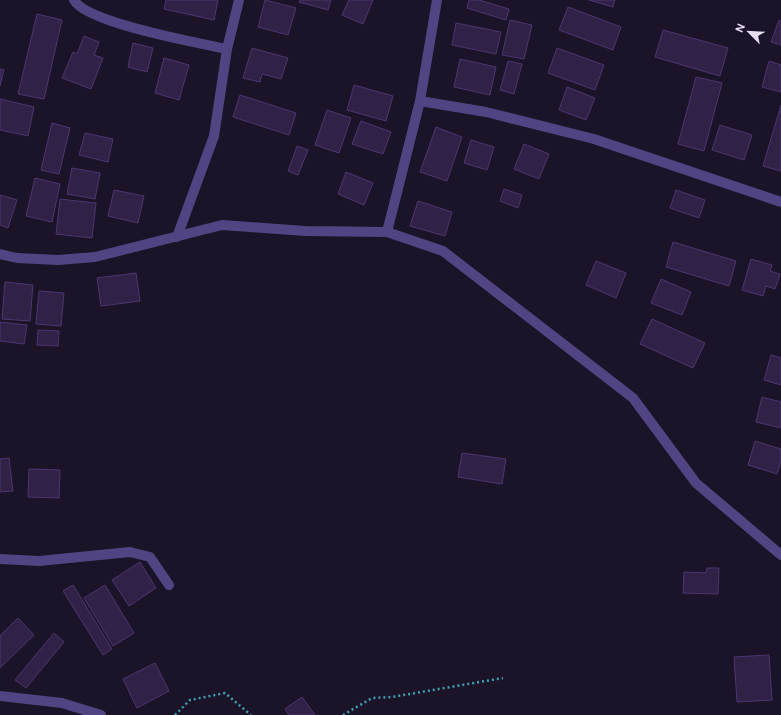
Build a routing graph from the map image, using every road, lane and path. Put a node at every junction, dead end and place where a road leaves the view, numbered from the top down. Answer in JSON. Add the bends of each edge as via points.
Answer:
{"nodes":[{"id":1,"x":74,"y":0,"type":"edge"},
{"id":2,"x":239,"y":0,"type":"edge"},
{"id":3,"x":437,"y":0,"type":"edge"},
{"id":4,"x":227,"y":49,"type":"junction"},
{"id":5,"x":420,"y":101,"type":"junction"},
{"id":6,"x":781,"y":202,"type":"edge"},
{"id":7,"x":387,"y":232,"type":"junction"},
{"id":8,"x":177,"y":237,"type":"junction"},
{"id":9,"x":0,"y":254,"type":"edge"},
{"id":10,"x":781,"y":555,"type":"edge"},
{"id":11,"x":0,"y":559,"type":"edge"},
{"id":12,"x":169,"y":585,"type":"dead end"},
{"id":13,"x":503,"y":678,"type":"dead end"},
{"id":14,"x":0,"y":696,"type":"edge"},
{"id":15,"x":101,"y":715,"type":"edge"},
{"id":16,"x":175,"y":715,"type":"edge"},
{"id":17,"x":251,"y":715,"type":"edge"},
{"id":18,"x":343,"y":715,"type":"edge"}],
"edges":[{"from":1,"to":4,"type":"street","via":[[81,9],[136,30]]},
{"from":2,"to":4,"type":"street"},
{"from":3,"to":5,"type":"street"},
{"from":4,"to":8,"type":"street","via":[[214,136]]},
{"from":5,"to":6,"type":"street","via":[[486,112],[594,139]]},
{"from":5,"to":7,"type":"street"},
{"from":7,"to":8,"type":"street","via":[[305,231],[222,225]]},
{"from":7,"to":10,"type":"street","via":[[443,250],[633,398],[696,483]]},
{"from":8,"to":9,"type":"street","via":[[95,257],[17,258]]},
{"from":11,"to":12,"type":"street","via":[[39,561],[130,552],[150,557]]},
{"from":13,"to":18,"type":"path","via":[[392,697],[372,698]]},
{"from":14,"to":15,"type":"street","via":[[62,703]]},
{"from":16,"to":17,"type":"path","via":[[190,700],[225,693]]}]}
